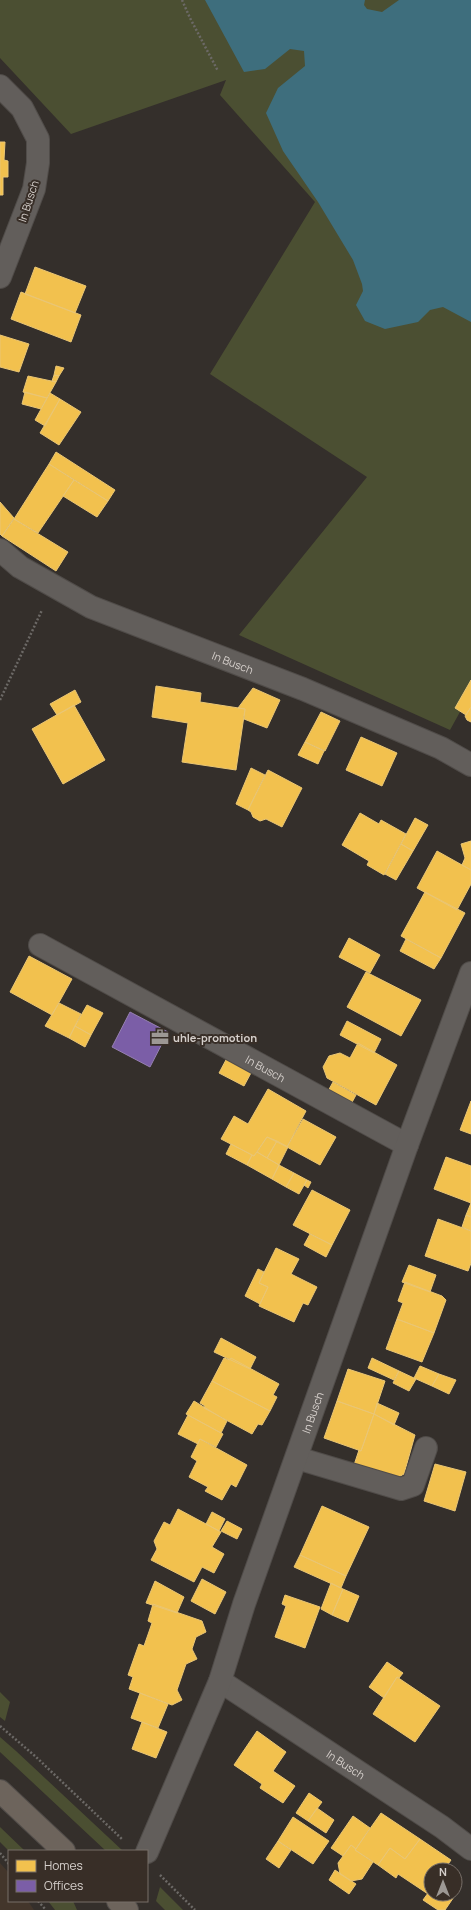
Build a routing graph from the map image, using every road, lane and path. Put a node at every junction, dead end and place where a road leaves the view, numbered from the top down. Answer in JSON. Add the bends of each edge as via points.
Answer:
{"nodes":[{"id":1,"x":182,"y":0,"type":"edge"},
{"id":2,"x":218,"y":71,"type":"dead end"},
{"id":3,"x":0,"y":86,"type":"edge"},
{"id":4,"x":0,"y":277,"type":"edge"},
{"id":5,"x":0,"y":550,"type":"edge"},
{"id":6,"x":52,"y":587,"type":"junction"},
{"id":7,"x":0,"y":700,"type":"edge"},
{"id":8,"x":471,"y":765,"type":"edge"},
{"id":9,"x":40,"y":946,"type":"dead end"},
{"id":10,"x":471,"y":973,"type":"edge"},
{"id":11,"x":407,"y":1145,"type":"junction"},
{"id":12,"x":426,"y":1448,"type":"dead end"},
{"id":13,"x":297,"y":1458,"type":"junction"},
{"id":14,"x":220,"y":1681,"type":"junction"},
{"id":15,"x":0,"y":1726,"type":"edge"},
{"id":16,"x":0,"y":1791,"type":"edge"},
{"id":17,"x":124,"y":1840,"type":"dead end"},
{"id":18,"x":471,"y":1849,"type":"edge"},
{"id":19,"x":63,"y":1850,"type":"edge"},
{"id":20,"x":148,"y":1850,"type":"edge"},
{"id":21,"x":0,"y":1854,"type":"edge"},
{"id":22,"x":8,"y":1863,"type":"edge"},
{"id":23,"x":157,"y":1872,"type":"dead end"},
{"id":24,"x":39,"y":1902,"type":"edge"},
{"id":25,"x":46,"y":1910,"type":"edge"},
{"id":26,"x":195,"y":1910,"type":"edge"}],
"edges":[{"from":1,"to":2,"type":"path"},
{"from":3,"to":4,"type":"street","name":"In Busch","via":[[22,108],[38,140],[38,163],[34,189]]},
{"from":5,"to":6,"type":"street","name":"In Busch","via":[[20,567]]},
{"from":6,"to":7,"type":"path"},
{"from":6,"to":8,"type":"street","name":"In Busch","via":[[91,607],[303,689],[441,748]]},
{"from":9,"to":11,"type":"street","name":"In Busch"},
{"from":10,"to":11,"type":"street","name":"In Busch"},
{"from":11,"to":13,"type":"street","name":"In Busch"},
{"from":12,"to":13,"type":"street","via":[[413,1485],[401,1488]]},
{"from":13,"to":14,"type":"street","name":"In Busch","via":[[244,1604]]},
{"from":14,"to":18,"type":"street","name":"In Busch","via":[[442,1827]]},
{"from":14,"to":20,"type":"street","name":"In Busch"},
{"from":15,"to":17,"type":"path"},
{"from":16,"to":19,"type":"main road"},
{"from":21,"to":22,"type":"path"},
{"from":23,"to":26,"type":"path"},
{"from":24,"to":25,"type":"path"}]}
